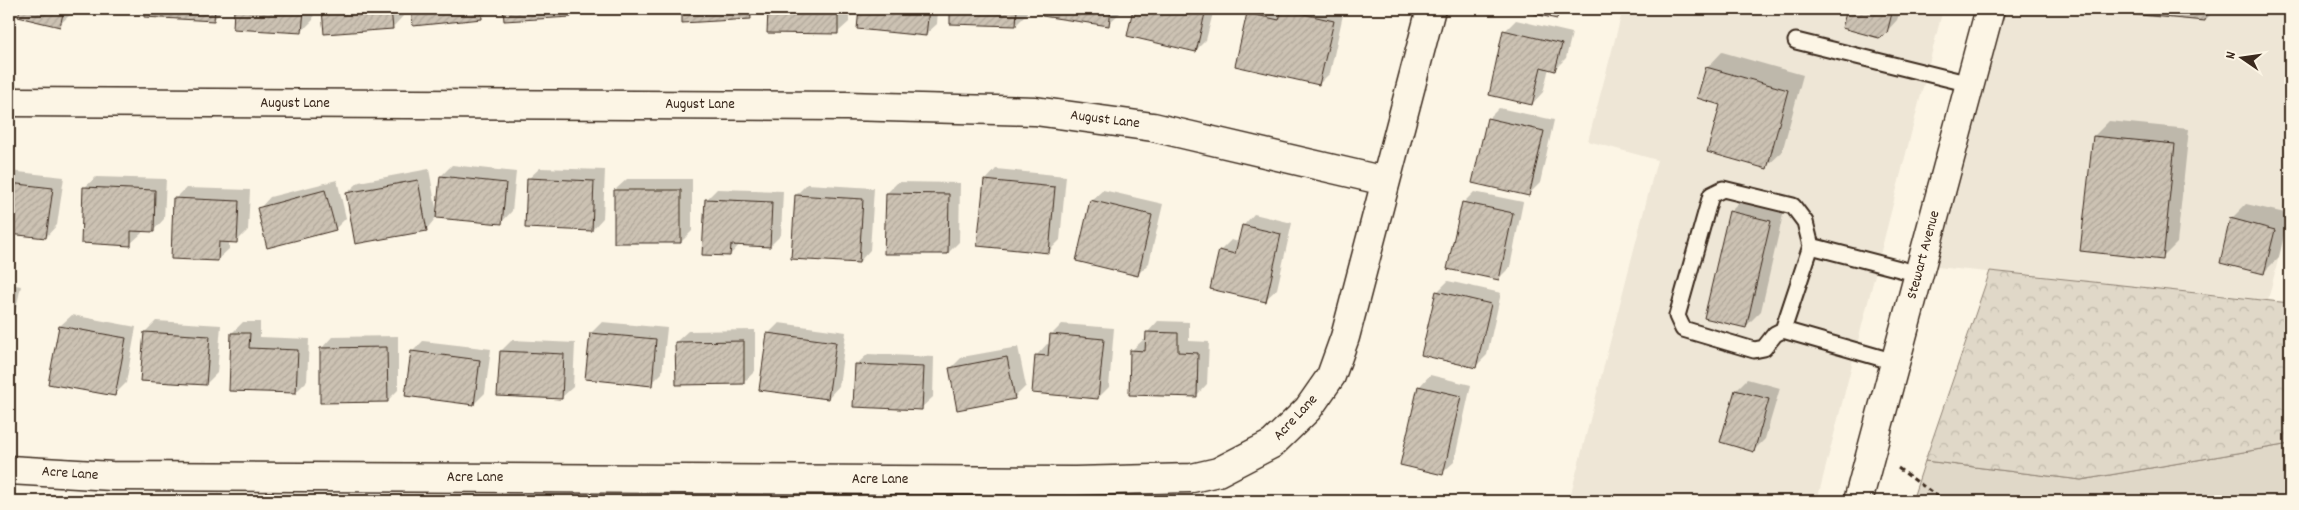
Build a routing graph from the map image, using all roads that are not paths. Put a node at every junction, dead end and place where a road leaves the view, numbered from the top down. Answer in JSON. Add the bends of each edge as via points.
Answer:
{"nodes":[{"id":1,"x":1431,"y":9,"type":"edge"},
{"id":2,"x":1990,"y":9,"type":"edge"},
{"id":3,"x":1796,"y":41,"type":"dead end"},
{"id":4,"x":1970,"y":84,"type":"junction"},
{"id":5,"x":9,"y":102,"type":"edge"},
{"id":6,"x":1385,"y":181,"type":"junction"},
{"id":7,"x":1811,"y":246,"type":"junction"},
{"id":8,"x":1919,"y":274,"type":"junction"},
{"id":9,"x":1784,"y":330,"type":"junction"},
{"id":10,"x":1895,"y":362,"type":"junction"},
{"id":11,"x":9,"y":470,"type":"edge"},
{"id":12,"x":1858,"y":501,"type":"edge"}],
"edges":[{"from":1,"to":6,"type":"street","name":"Acre Lane"},
{"from":2,"to":4,"type":"street","name":"Stewart Avenue"},
{"from":3,"to":4,"type":"lane"},
{"from":4,"to":8,"type":"street","name":"Stewart Avenue"},
{"from":5,"to":6,"type":"street","name":"August Lane","via":[[836,106],[1035,111],[1153,127]]},
{"from":6,"to":11,"type":"street","name":"Acre Lane","via":[[1345,337],[1331,376],[1308,409],[1272,444],[1218,472],[1192,478],[1075,481],[122,476]]},
{"from":7,"to":8,"type":"lane"},
{"from":7,"to":9,"type":"lane"},
{"from":7,"to":9,"type":"lane","via":[[1805,222],[1792,206],[1723,189],[1710,195],[1677,316],[1683,329],[1754,350],[1764,348],[1775,334]]},
{"from":8,"to":10,"type":"street","name":"Stewart Avenue"},
{"from":9,"to":10,"type":"lane"},
{"from":10,"to":12,"type":"street","name":"Stewart Avenue"}]}
